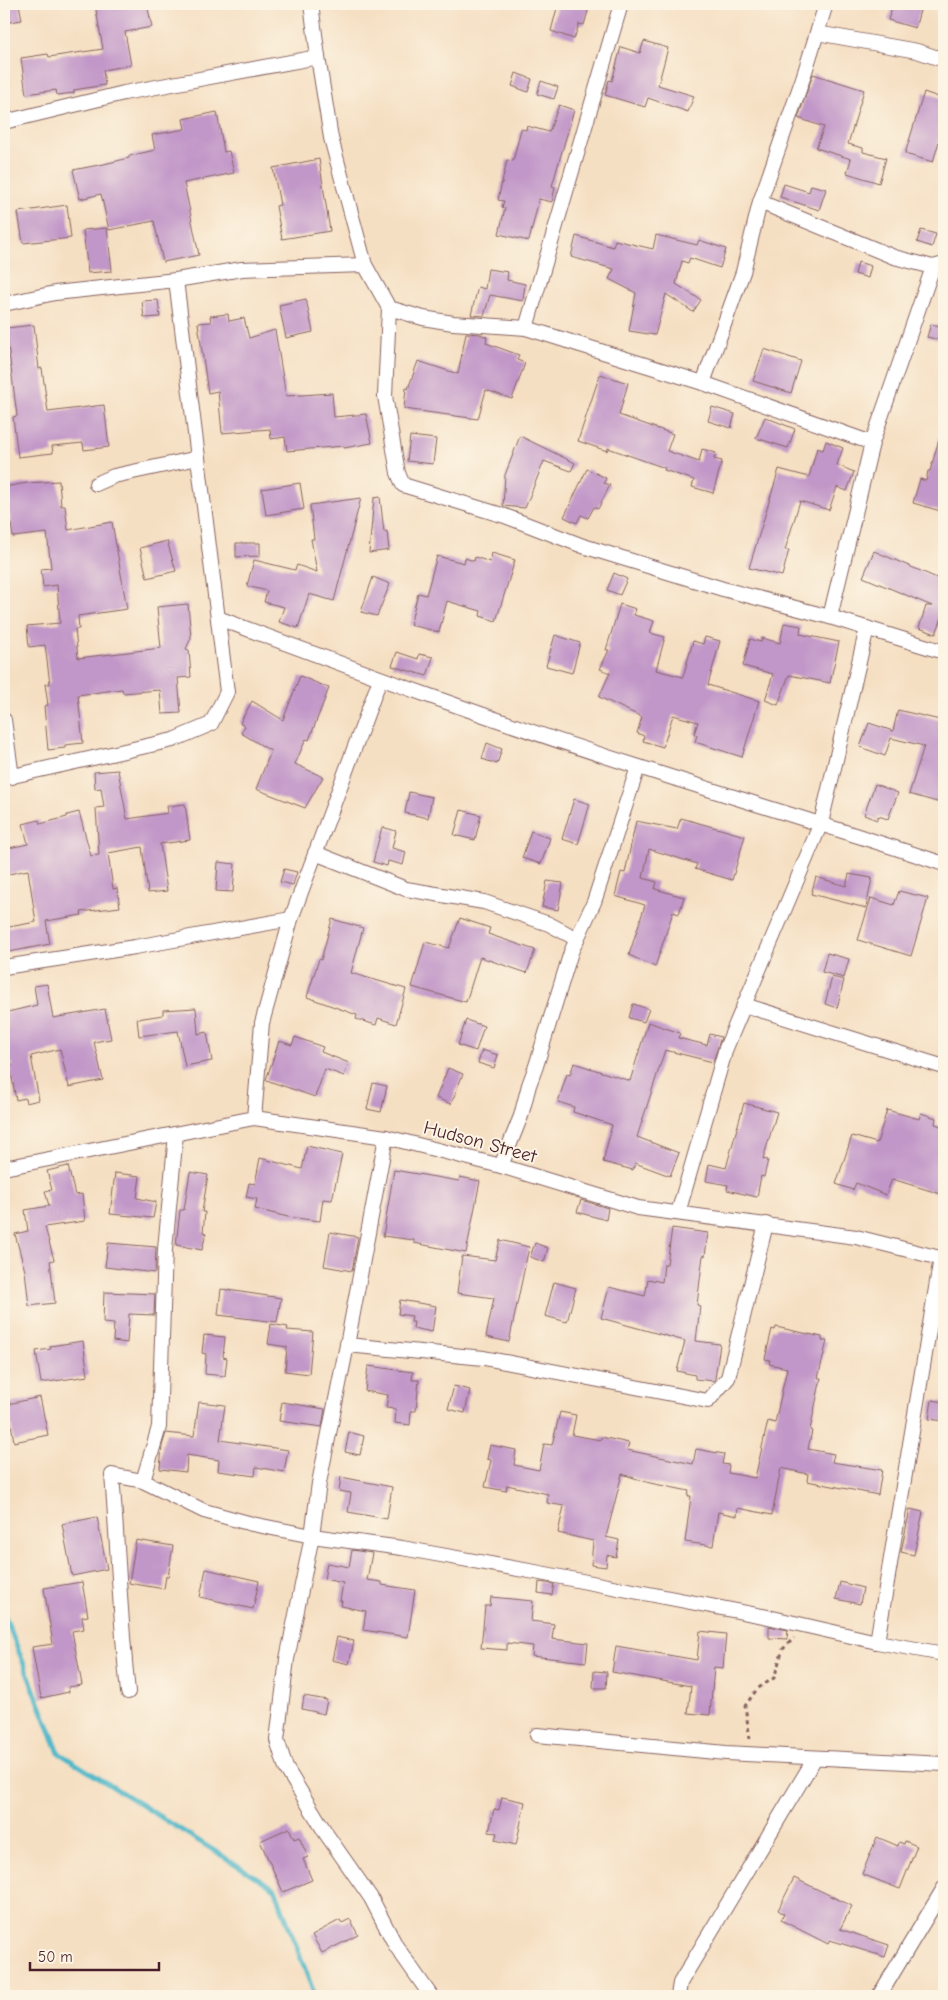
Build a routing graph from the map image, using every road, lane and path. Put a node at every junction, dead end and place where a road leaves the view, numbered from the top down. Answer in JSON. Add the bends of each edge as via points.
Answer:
{"nodes":[{"id":1,"x":311,"y":4,"type":"edge"},
{"id":2,"x":621,"y":4,"type":"edge"},
{"id":3,"x":826,"y":4,"type":"edge"},
{"id":4,"x":816,"y":33,"type":"junction"},
{"id":5,"x":318,"y":57,"type":"junction"},
{"id":6,"x":944,"y":60,"type":"edge"},
{"id":7,"x":4,"y":122,"type":"edge"},
{"id":8,"x":760,"y":202,"type":"junction"},
{"id":9,"x":364,"y":265,"type":"junction"},
{"id":10,"x":938,"y":266,"type":"edge"},
{"id":11,"x":176,"y":280,"type":"junction"},
{"id":12,"x":4,"y":304,"type":"edge"},
{"id":13,"x":389,"y":308,"type":"junction"},
{"id":14,"x":526,"y":328,"type":"junction"},
{"id":15,"x":703,"y":383,"type":"junction"},
{"id":16,"x":872,"y":443,"type":"junction"},
{"id":17,"x":198,"y":458,"type":"junction"},
{"id":18,"x":96,"y":484,"type":"dead end"},
{"id":19,"x":830,"y":617,"type":"junction"},
{"id":20,"x":218,"y":618,"type":"junction"},
{"id":21,"x":867,"y":628,"type":"junction"},
{"id":22,"x":944,"y":652,"type":"edge"},
{"id":23,"x":380,"y":679,"type":"junction"},
{"id":24,"x":4,"y":720,"type":"edge"},
{"id":25,"x":638,"y":767,"type":"junction"},
{"id":26,"x":8,"y":777,"type":"edge"},
{"id":27,"x":821,"y":823,"type":"junction"},
{"id":28,"x":315,"y":853,"type":"junction"},
{"id":29,"x":944,"y":864,"type":"edge"},
{"id":30,"x":291,"y":918,"type":"junction"},
{"id":31,"x":577,"y":939,"type":"junction"},
{"id":32,"x":4,"y":967,"type":"edge"},
{"id":33,"x":744,"y":1005,"type":"junction"},
{"id":34,"x":944,"y":1067,"type":"edge"},
{"id":35,"x":254,"y":1118,"type":"junction"},
{"id":36,"x":176,"y":1134,"type":"junction"},
{"id":37,"x":386,"y":1136,"type":"junction"},
{"id":38,"x":501,"y":1166,"type":"junction"},
{"id":39,"x":4,"y":1168,"type":"edge"},
{"id":40,"x":678,"y":1213,"type":"junction"},
{"id":41,"x":766,"y":1224,"type":"junction"},
{"id":42,"x":942,"y":1259,"type":"edge"},
{"id":43,"x":347,"y":1345,"type":"junction"},
{"id":44,"x":143,"y":1481,"type":"junction"},
{"id":45,"x":312,"y":1536,"type":"junction"},
{"id":46,"x":805,"y":1626,"type":"junction"},
{"id":47,"x":877,"y":1642,"type":"junction"},
{"id":48,"x":944,"y":1654,"type":"edge"},
{"id":49,"x":128,"y":1692,"type":"dead end"},
{"id":50,"x":537,"y":1735,"type":"dead end"},
{"id":51,"x":754,"y":1755,"type":"junction"},
{"id":52,"x":815,"y":1758,"type":"junction"},
{"id":53,"x":944,"y":1764,"type":"edge"},
{"id":54,"x":944,"y":1888,"type":"edge"},
{"id":55,"x":431,"y":1996,"type":"edge"},
{"id":56,"x":678,"y":1996,"type":"edge"},
{"id":57,"x":879,"y":1996,"type":"edge"}],
"edges":[{"from":1,"to":5,"type":"street"},
{"from":2,"to":14,"type":"street"},
{"from":3,"to":4,"type":"street"},
{"from":4,"to":6,"type":"street","via":[[917,51]]},
{"from":4,"to":8,"type":"street"},
{"from":5,"to":7,"type":"street","via":[[124,93]]},
{"from":5,"to":9,"type":"street","via":[[331,138]]},
{"from":8,"to":10,"type":"street","via":[[894,256]]},
{"from":8,"to":15,"type":"street","via":[[743,272]]},
{"from":9,"to":11,"type":"street","via":[[242,269]]},
{"from":9,"to":13,"type":"street"},
{"from":10,"to":16,"type":"street"},
{"from":11,"to":12,"type":"street","via":[[55,293]]},
{"from":11,"to":17,"type":"street"},
{"from":13,"to":14,"type":"street","via":[[453,323]]},
{"from":13,"to":19,"type":"street","via":[[385,396],[398,473],[403,485],[505,516],[583,546],[713,586]]},
{"from":14,"to":15,"type":"street"},
{"from":15,"to":16,"type":"street"},
{"from":16,"to":19,"type":"street"},
{"from":17,"to":18,"type":"street","via":[[114,476]]},
{"from":17,"to":20,"type":"street"},
{"from":19,"to":21,"type":"street"},
{"from":20,"to":23,"type":"street"},
{"from":20,"to":26,"type":"street","via":[[227,692],[211,724],[173,740]]},
{"from":21,"to":22,"type":"street"},
{"from":21,"to":27,"type":"street"},
{"from":23,"to":25,"type":"street"},
{"from":23,"to":28,"type":"street"},
{"from":24,"to":26,"type":"street"},
{"from":25,"to":27,"type":"street"},
{"from":25,"to":31,"type":"street","via":[[594,902]]},
{"from":27,"to":29,"type":"street"},
{"from":27,"to":33,"type":"street"},
{"from":28,"to":30,"type":"street"},
{"from":28,"to":31,"type":"street","via":[[406,889],[484,902],[549,924]]},
{"from":30,"to":32,"type":"street"},
{"from":30,"to":35,"type":"street","via":[[262,1023]]},
{"from":31,"to":38,"type":"street","via":[[528,1085],[521,1116]]},
{"from":33,"to":34,"type":"street"},
{"from":33,"to":40,"type":"street","via":[[726,1048]]},
{"from":35,"to":36,"type":"street","name":"Hudson Street"},
{"from":35,"to":37,"type":"street","name":"Hudson Street"},
{"from":36,"to":39,"type":"street","name":"Hudson Street"},
{"from":36,"to":44,"type":"street","via":[[165,1249],[159,1427]]},
{"from":37,"to":38,"type":"street","name":"Hudson Street"},
{"from":37,"to":43,"type":"street"},
{"from":38,"to":40,"type":"street","name":"Hudson Street","via":[[638,1208]]},
{"from":40,"to":41,"type":"street","name":"Hudson Street"},
{"from":41,"to":42,"type":"street","name":"Hudson Street","via":[[856,1237]]},
{"from":41,"to":43,"type":"street","via":[[728,1378],[708,1401],[484,1358]]},
{"from":42,"to":47,"type":"street"},
{"from":43,"to":45,"type":"street","via":[[319,1483]]},
{"from":44,"to":45,"type":"street","via":[[204,1511]]},
{"from":44,"to":49,"type":"street","via":[[112,1475],[120,1619]]},
{"from":45,"to":46,"type":"street","via":[[402,1548]]},
{"from":45,"to":55,"type":"street","via":[[287,1659],[277,1740],[286,1768],[371,1898],[396,1946]]},
{"from":46,"to":47,"type":"street"},
{"from":46,"to":51,"type":"path","via":[[783,1649],[774,1678],[757,1689],[745,1706]]},
{"from":47,"to":48,"type":"street"},
{"from":50,"to":51,"type":"street"},
{"from":51,"to":52,"type":"street"},
{"from":52,"to":53,"type":"street"},
{"from":52,"to":56,"type":"street","via":[[680,1982]]},
{"from":54,"to":57,"type":"street"}]}
